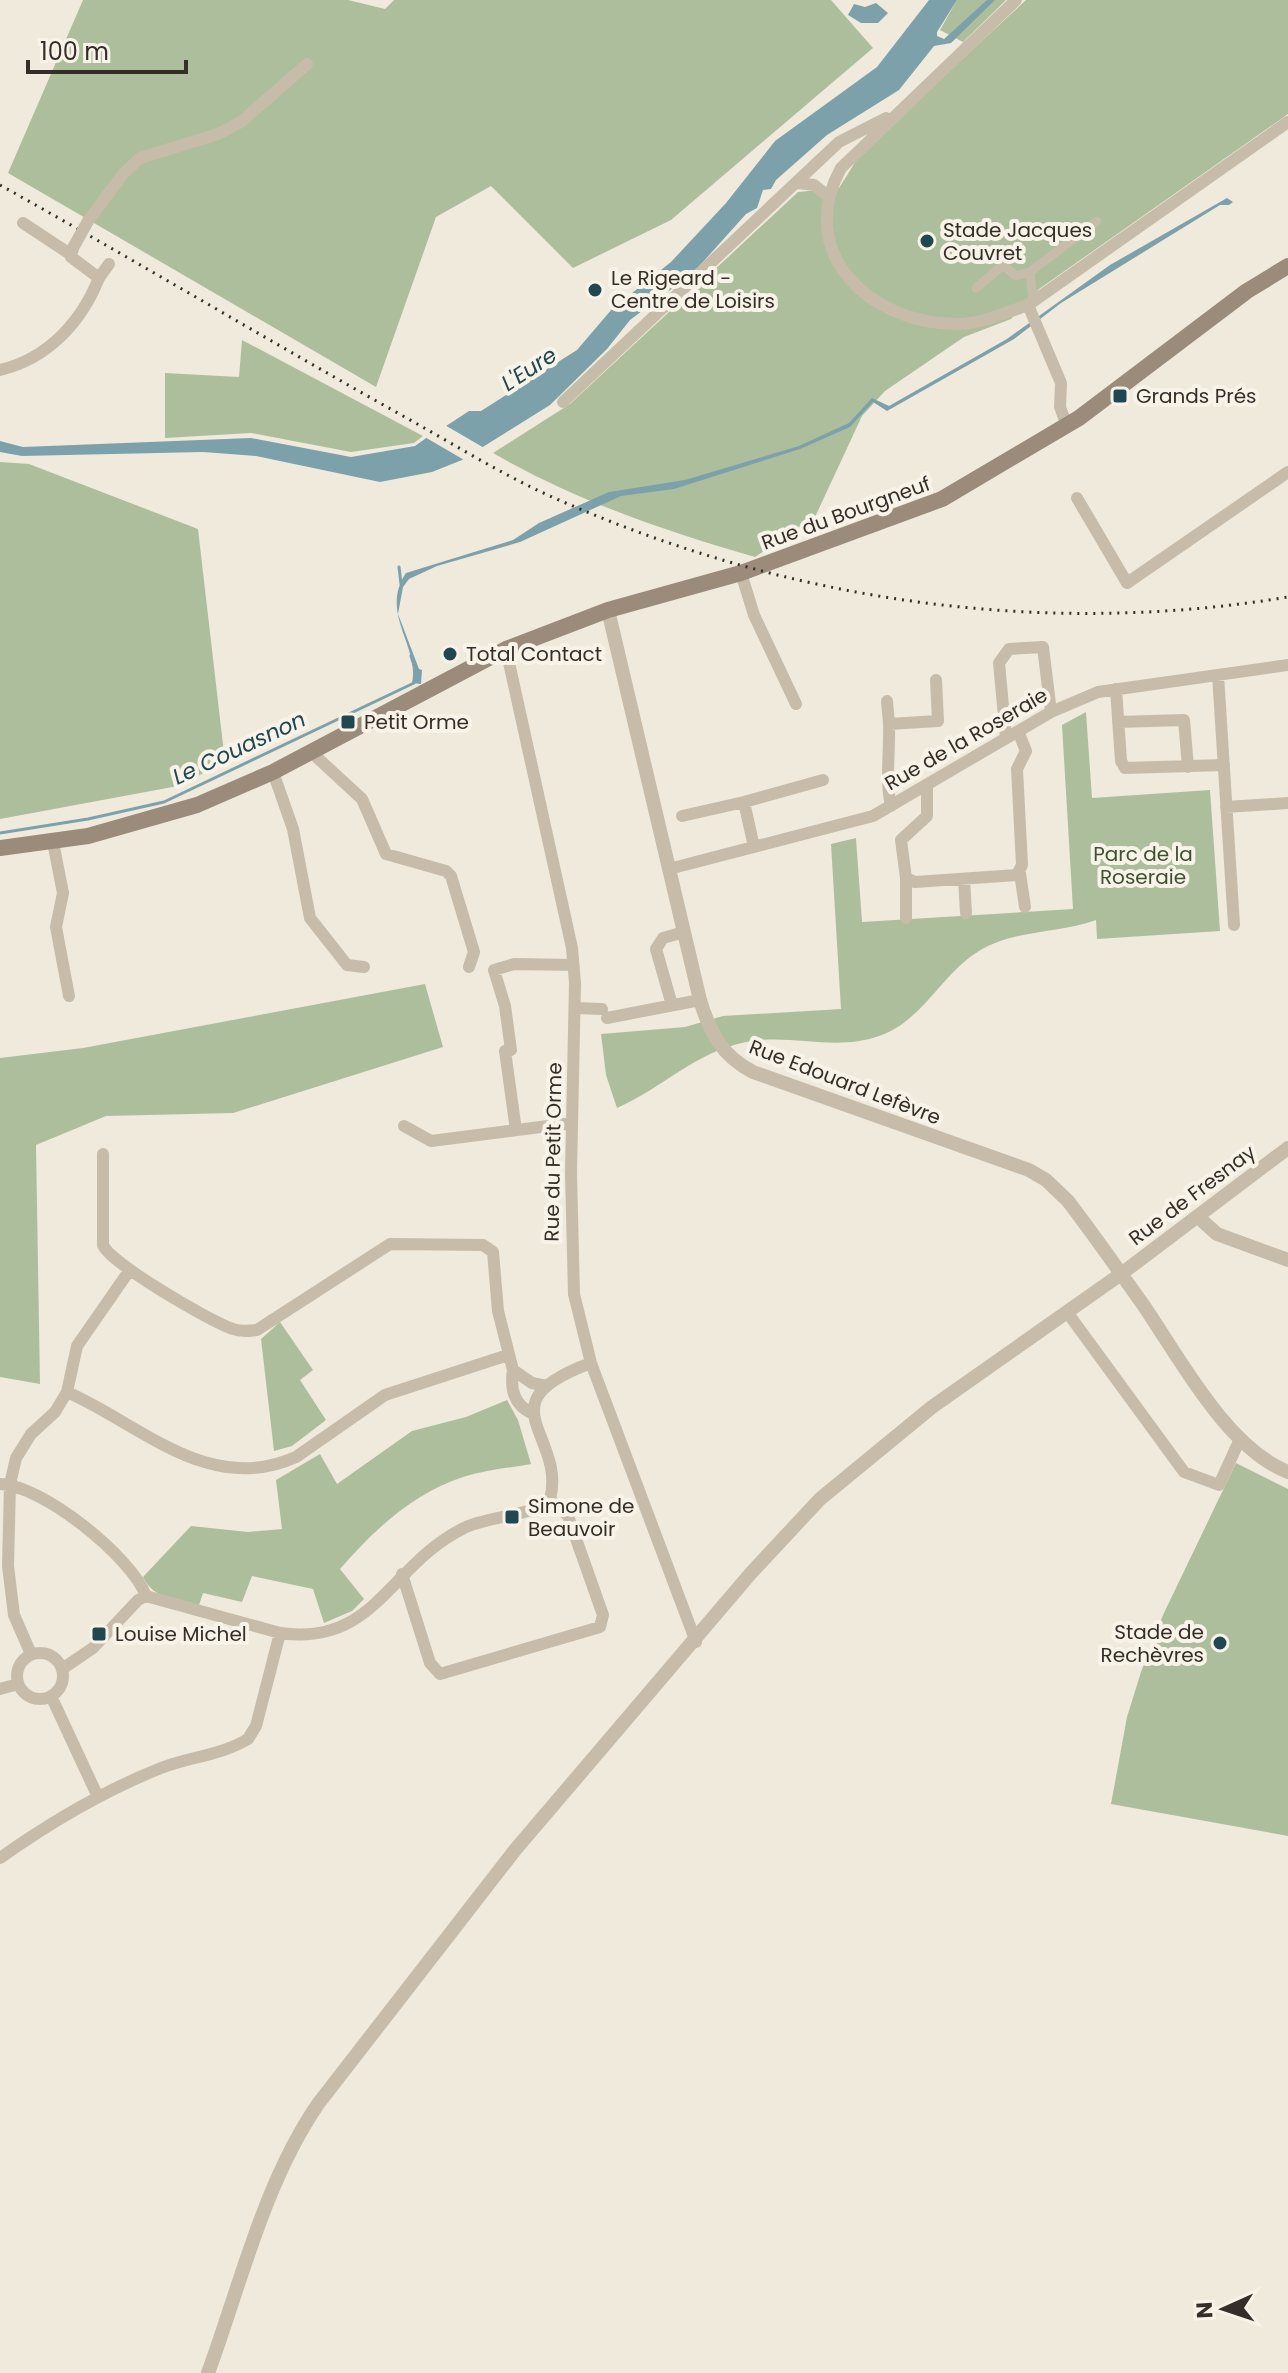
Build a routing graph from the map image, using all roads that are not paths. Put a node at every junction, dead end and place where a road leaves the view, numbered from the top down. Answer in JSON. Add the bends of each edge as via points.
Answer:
{"nodes":[{"id":1,"x":1016,"y":0,"type":"edge"},
{"id":2,"x":307,"y":64,"type":"dead end"},
{"id":3,"x":896,"y":113,"type":"junction"},
{"id":4,"x":1288,"y":122,"type":"edge"},
{"id":5,"x":798,"y":183,"type":"junction"},
{"id":6,"x":828,"y":196,"type":"junction"},
{"id":7,"x":1097,"y":221,"type":"dead end"},
{"id":8,"x":23,"y":223,"type":"dead end"},
{"id":9,"x":72,"y":251,"type":"junction"},
{"id":10,"x":109,"y":264,"type":"dead end"},
{"id":11,"x":1288,"y":266,"type":"edge"},
{"id":12,"x":1030,"y":272,"type":"junction"},
{"id":13,"x":99,"y":278,"type":"junction"},
{"id":14,"x":976,"y":288,"type":"dead end"},
{"id":15,"x":1032,"y":312,"type":"junction"},
{"id":16,"x":0,"y":370,"type":"edge"},
{"id":17,"x":563,"y":402,"type":"dead end"},
{"id":18,"x":1067,"y":426,"type":"junction"},
{"id":19,"x":1288,"y":472,"type":"edge"},
{"id":20,"x":1077,"y":498,"type":"dead end"},
{"id":21,"x":741,"y":573,"type":"junction"},
{"id":22,"x":608,"y":610,"type":"junction"},
{"id":23,"x":506,"y":649,"type":"junction"},
{"id":24,"x":1288,"y":665,"type":"edge"},
{"id":25,"x":1218,"y":675,"type":"junction"},
{"id":26,"x":936,"y":680,"type":"dead end"},
{"id":27,"x":1116,"y":689,"type":"junction"},
{"id":28,"x":887,"y":701,"type":"dead end"},
{"id":29,"x":796,"y":704,"type":"dead end"},
{"id":30,"x":1051,"y":712,"type":"junction"},
{"id":31,"x":1118,"y":722,"type":"junction"},
{"id":32,"x":889,"y":724,"type":"junction"},
{"id":33,"x":1018,"y":731,"type":"junction"},
{"id":34,"x":1006,"y":738,"type":"junction"},
{"id":35,"x":310,"y":751,"type":"junction"},
{"id":36,"x":1224,"y":765,"type":"junction"},
{"id":37,"x":1188,"y":767,"type":"junction"},
{"id":38,"x":273,"y":772,"type":"junction"},
{"id":39,"x":823,"y":780,"type":"dead end"},
{"id":40,"x":927,"y":787,"type":"junction"},
{"id":41,"x":744,"y":802,"type":"junction"},
{"id":42,"x":1288,"y":803,"type":"edge"},
{"id":43,"x":891,"y":806,"type":"junction"},
{"id":44,"x":1226,"y":807,"type":"junction"},
{"id":45,"x":682,"y":816,"type":"dead end"},
{"id":46,"x":53,"y":842,"type":"junction"},
{"id":47,"x":754,"y":847,"type":"junction"},
{"id":48,"x":0,"y":848,"type":"edge"},
{"id":49,"x":669,"y":869,"type":"junction"},
{"id":50,"x":1020,"y":873,"type":"junction"},
{"id":51,"x":906,"y":878,"type":"junction"},
{"id":52,"x":964,"y":879,"type":"junction"},
{"id":53,"x":1025,"y":907,"type":"dead end"},
{"id":54,"x":966,"y":913,"type":"dead end"},
{"id":55,"x":906,"y":918,"type":"dead end"},
{"id":56,"x":1234,"y":925,"type":"dead end"},
{"id":57,"x":684,"y":932,"type":"junction"},
{"id":58,"x":573,"y":965,"type":"junction"},
{"id":59,"x":364,"y":967,"type":"dead end"},
{"id":60,"x":469,"y":967,"type":"dead end"},
{"id":61,"x":69,"y":996,"type":"dead end"},
{"id":62,"x":700,"y":1000,"type":"junction"},
{"id":63,"x":672,"y":1005,"type":"junction"},
{"id":64,"x":575,"y":1008,"type":"junction"},
{"id":65,"x":572,"y":1123,"type":"junction"},
{"id":66,"x":404,"y":1126,"type":"dead end"},
{"id":67,"x":516,"y":1130,"type":"junction"},
{"id":68,"x":1288,"y":1148,"type":"edge"},
{"id":69,"x":103,"y":1154,"type":"dead end"},
{"id":70,"x":1198,"y":1217,"type":"junction"},
{"id":71,"x":1288,"y":1260,"type":"edge"},
{"id":72,"x":129,"y":1271,"type":"junction"},
{"id":73,"x":1121,"y":1274,"type":"junction"},
{"id":74,"x":1067,"y":1312,"type":"junction"},
{"id":75,"x":508,"y":1355,"type":"junction"},
{"id":76,"x":591,"y":1363,"type":"junction"},
{"id":77,"x":513,"y":1370,"type":"junction"},
{"id":78,"x":547,"y":1386,"type":"junction"},
{"id":79,"x":67,"y":1392,"type":"junction"},
{"id":80,"x":533,"y":1414,"type":"junction"},
{"id":81,"x":1240,"y":1439,"type":"junction"},
{"id":82,"x":1288,"y":1472,"type":"edge"},
{"id":83,"x":5,"y":1484,"type":"edge"},
{"id":84,"x":550,"y":1499,"type":"junction"},
{"id":85,"x":402,"y":1574,"type":"junction"},
{"id":86,"x":146,"y":1596,"type":"junction"},
{"id":87,"x":14,"y":1615,"type":"junction"},
{"id":88,"x":0,"y":1618,"type":"edge"},
{"id":89,"x":280,"y":1633,"type":"junction"},
{"id":90,"x":696,"y":1642,"type":"junction"},
{"id":91,"x":31,"y":1654,"type":"junction"},
{"id":92,"x":62,"y":1669,"type":"junction"},
{"id":93,"x":18,"y":1684,"type":"junction"},
{"id":94,"x":0,"y":1689,"type":"edge"},
{"id":95,"x":51,"y":1696,"type":"junction"},
{"id":96,"x":98,"y":1797,"type":"junction"},
{"id":97,"x":0,"y":1858,"type":"edge"},
{"id":98,"x":208,"y":2373,"type":"edge"}],
"edges":[{"from":1,"to":3,"type":"street"},
{"from":2,"to":9,"type":"street","bridge":true,"via":[[241,122],[140,158],[88,221]]},
{"from":3,"to":5,"type":"street","via":[[839,142]]},
{"from":3,"to":6,"type":"street","via":[[841,168]]},
{"from":4,"to":15,"type":"street"},
{"from":5,"to":6,"type":"street","via":[[814,185]]},
{"from":5,"to":17,"type":"street"},
{"from":6,"to":15,"type":"street","via":[[826,231],[837,264],[862,291],[893,310],[959,324]]},
{"from":7,"to":12,"type":"street"},
{"from":8,"to":9,"type":"street"},
{"from":9,"to":13,"type":"street"},
{"from":10,"to":13,"type":"street"},
{"from":11,"to":18,"type":"main road","name":"Rue du Bourgneuf"},
{"from":12,"to":14,"type":"street","via":[[1016,276],[1003,265]]},
{"from":12,"to":15,"type":"street"},
{"from":13,"to":16,"type":"street","via":[[70,326],[45,353]]},
{"from":15,"to":18,"type":"street","via":[[1061,383],[1060,407]]},
{"from":18,"to":21,"type":"main road","name":"Rue du Bourgneuf","via":[[942,499]]},
{"from":19,"to":20,"type":"street","via":[[1127,583]]},
{"from":21,"to":22,"type":"main road","name":"Rue du Bourgneuf"},
{"from":21,"to":29,"type":"street","via":[[754,615]]},
{"from":22,"to":23,"type":"main road","name":"Rue du Bourgneuf"},
{"from":22,"to":49,"type":"street","name":"Rue Edouard Lefèvre"},
{"from":23,"to":35,"type":"main road","name":"Rue du Bourgneuf"},
{"from":23,"to":58,"type":"street","name":"Rue du Petit Orme"},
{"from":24,"to":25,"type":"street","name":"Rue de la Roseraie"},
{"from":25,"to":27,"type":"street","name":"Rue de la Roseraie"},
{"from":25,"to":36,"type":"street"},
{"from":26,"to":32,"type":"street","via":[[938,721]]},
{"from":27,"to":30,"type":"street","name":"Rue de la Roseraie"},
{"from":27,"to":31,"type":"street"},
{"from":28,"to":32,"type":"street"},
{"from":30,"to":33,"type":"street","name":"Rue de la Roseraie"},
{"from":30,"to":34,"type":"street","via":[[1043,647],[1009,649],[999,663]]},
{"from":31,"to":37,"type":"street","via":[[1125,768]]},
{"from":31,"to":37,"type":"street","via":[[1184,720]]},
{"from":32,"to":43,"type":"street","via":[[891,761],[885,785]]},
{"from":33,"to":34,"type":"street","name":"Rue de la Roseraie"},
{"from":33,"to":50,"type":"street","via":[[1026,751],[1017,769]]},
{"from":34,"to":40,"type":"street","name":"Rue de la Roseraie"},
{"from":35,"to":38,"type":"main road","name":"Rue du Bourgneuf"},
{"from":35,"to":60,"type":"street","via":[[362,799],[386,854],[451,876],[474,952]]},
{"from":36,"to":37,"type":"street"},
{"from":36,"to":44,"type":"street"},
{"from":38,"to":46,"type":"main road","name":"Rue du Bourgneuf","via":[[169,814]]},
{"from":38,"to":59,"type":"street","via":[[293,829],[310,918],[347,965]]},
{"from":39,"to":41,"type":"street"},
{"from":40,"to":43,"type":"street","name":"Rue de la Roseraie"},
{"from":40,"to":51,"type":"street","via":[[927,816],[901,840]]},
{"from":41,"to":45,"type":"street"},
{"from":41,"to":47,"type":"street"},
{"from":42,"to":44,"type":"street"},
{"from":43,"to":47,"type":"street","name":"Rue de la Roseraie","via":[[849,824]]},
{"from":44,"to":56,"type":"street"},
{"from":46,"to":48,"type":"main road","name":"Rue du Bourgneuf"},
{"from":46,"to":61,"type":"street","via":[[63,893],[56,927]]},
{"from":47,"to":49,"type":"street","name":"Rue de la Roseraie"},
{"from":49,"to":57,"type":"street","name":"Rue Edouard Lefèvre"},
{"from":50,"to":52,"type":"street"},
{"from":50,"to":53,"type":"street"},
{"from":51,"to":52,"type":"street"},
{"from":51,"to":55,"type":"street"},
{"from":52,"to":54,"type":"street"},
{"from":57,"to":62,"type":"street","name":"Rue Edouard Lefèvre"},
{"from":57,"to":63,"type":"street","via":[[663,938],[656,949]]},
{"from":58,"to":64,"type":"street","name":"Rue du Petit Orme"},
{"from":58,"to":67,"type":"street","via":[[514,964],[494,970],[505,1006]]},
{"from":62,"to":63,"type":"street"},
{"from":62,"to":73,"type":"street","name":"Rue Edouard Lefèvre","via":[[720,1046],[745,1067],[1046,1180],[1068,1201]]},
{"from":63,"to":64,"type":"street","via":[[605,1013]]},
{"from":64,"to":65,"type":"street","name":"Rue du Petit Orme"},
{"from":65,"to":67,"type":"street"},
{"from":65,"to":76,"type":"street","name":"Rue du Petit Orme","via":[[574,1294]]},
{"from":66,"to":67,"type":"street","via":[[431,1141]]},
{"from":68,"to":70,"type":"street","name":"Rue de Fresnay"},
{"from":69,"to":72,"type":"street","via":[[103,1245],[106,1254]]},
{"from":70,"to":71,"type":"street","via":[[1217,1234]]},
{"from":70,"to":73,"type":"street","name":"Rue de Fresnay"},
{"from":72,"to":75,"type":"street","via":[[231,1329],[244,1331],[257,1330],[390,1244],[483,1245],[493,1252]]},
{"from":72,"to":79,"type":"street","via":[[77,1346]]},
{"from":73,"to":74,"type":"street","name":"Rue de Fresnay"},
{"from":73,"to":81,"type":"street","name":"Rue Edouard Lefèvre"},
{"from":74,"to":81,"type":"street","via":[[1184,1472],[1219,1485]]},
{"from":74,"to":90,"type":"street","name":"Rue de Fresnay","via":[[932,1407],[820,1499]]},
{"from":75,"to":77,"type":"street"},
{"from":75,"to":79,"type":"street","via":[[385,1395],[296,1457],[243,1470],[184,1457]]},
{"from":76,"to":78,"type":"street"},
{"from":76,"to":90,"type":"street","name":"Rue du Petit Orme"},
{"from":77,"to":78,"type":"street"},
{"from":77,"to":80,"type":"street","via":[[514,1396]]},
{"from":78,"to":80,"type":"street"},
{"from":79,"to":83,"type":"street","via":[[31,1434]]},
{"from":80,"to":84,"type":"street","via":[[554,1476]]},
{"from":81,"to":82,"type":"street","name":"Rue Edouard Lefèvre"},
{"from":83,"to":86,"type":"street","via":[[85,1526],[141,1581]]},
{"from":83,"to":87,"type":"street"},
{"from":84,"to":85,"type":"street","via":[[542,1507],[490,1518],[454,1533]]},
{"from":84,"to":85,"type":"street","via":[[568,1516],[603,1615],[600,1627],[440,1674],[430,1663]]},
{"from":85,"to":89,"type":"street","via":[[348,1626],[320,1635]]},
{"from":86,"to":89,"type":"street"},
{"from":86,"to":92,"type":"street","via":[[93,1648]]},
{"from":87,"to":88,"type":"street"},
{"from":87,"to":91,"type":"street"},
{"from":89,"to":96,"type":"street","via":[[248,1739],[163,1767]]},
{"from":90,"to":98,"type":"street","name":"Rue de Fresnay","via":[[515,1850],[301,2128],[270,2196]]},
{"from":91,"to":92,"type":"street","via":[[46,1653]]},
{"from":91,"to":93,"type":"street","via":[[17,1670]]},
{"from":92,"to":95,"type":"street","via":[[61,1684]]},
{"from":93,"to":94,"type":"street"},
{"from":93,"to":95,"type":"street","via":[[28,1696]]},
{"from":95,"to":96,"type":"street"},
{"from":96,"to":97,"type":"street","via":[[53,1820]]}]}
